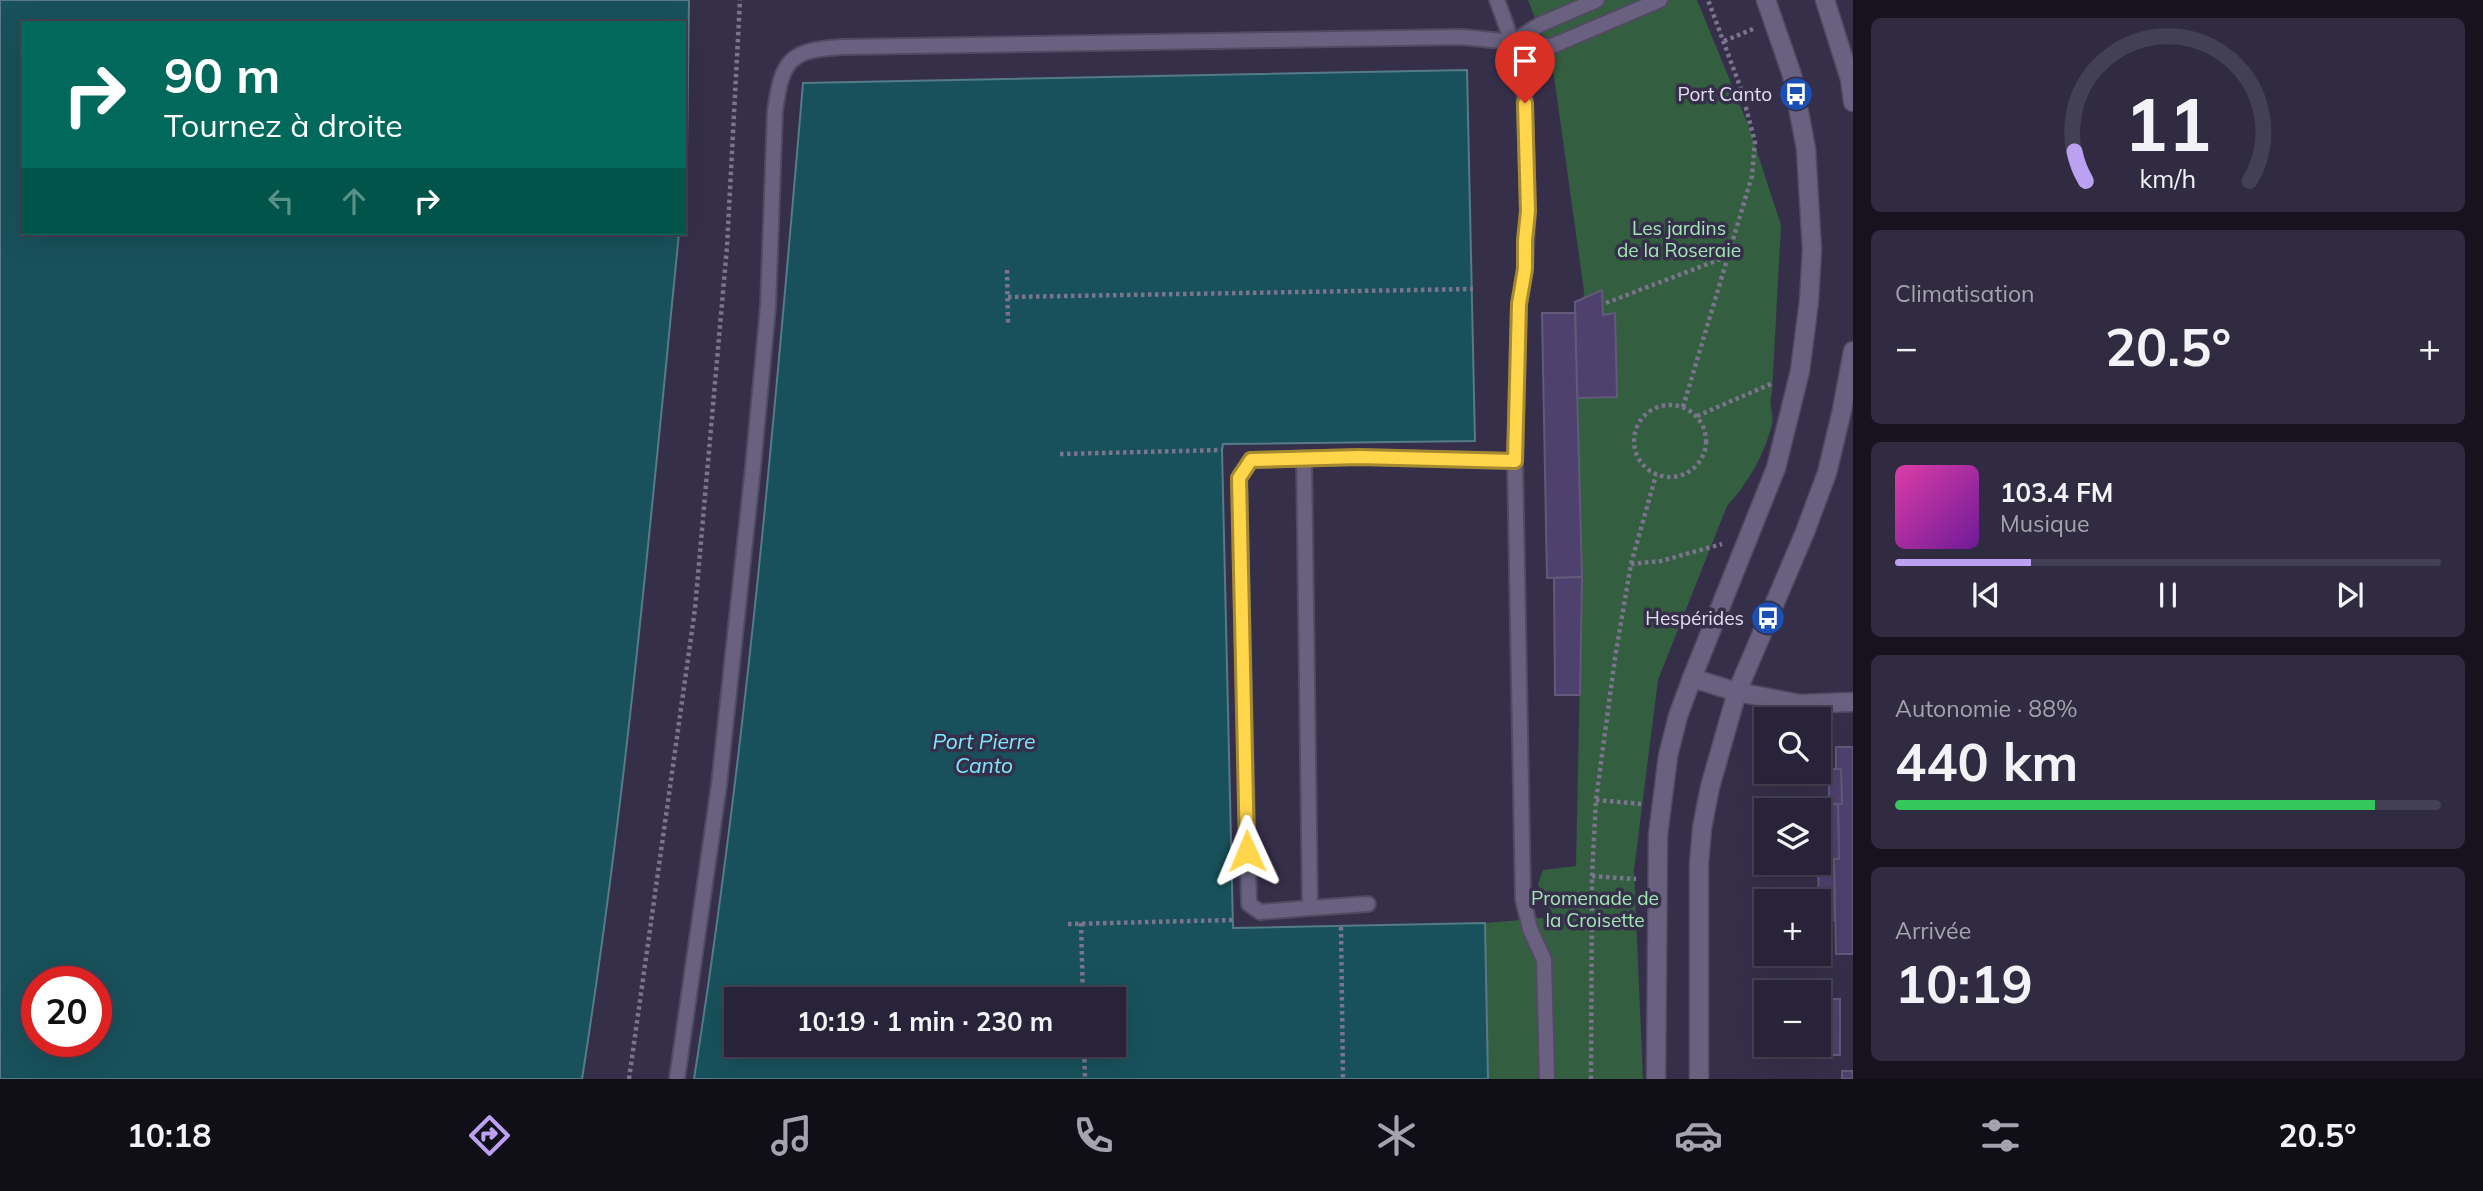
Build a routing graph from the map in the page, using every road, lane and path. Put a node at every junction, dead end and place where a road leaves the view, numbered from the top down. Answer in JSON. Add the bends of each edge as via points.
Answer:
{"nodes":[{"id":1,"x":740,"y":0,"type":"edge"},
{"id":2,"x":1497,"y":0,"type":"edge"},
{"id":3,"x":1597,"y":0,"type":"edge"},
{"id":4,"x":1660,"y":0,"type":"edge"},
{"id":5,"x":1708,"y":0,"type":"edge"},
{"id":6,"x":1766,"y":0,"type":"edge"},
{"id":7,"x":1825,"y":0,"type":"edge"},
{"id":8,"x":1511,"y":43,"type":"junction"},
{"id":9,"x":1853,"y":102,"type":"edge"},
{"id":10,"x":1727,"y":256,"type":"junction"},
{"id":11,"x":1007,"y":270,"type":"dead end"},
{"id":12,"x":1473,"y":289,"type":"dead end"},
{"id":13,"x":1008,"y":297,"type":"junction"},
{"id":14,"x":1606,"y":303,"type":"dead end"},
{"id":15,"x":1008,"y":325,"type":"dead end"},
{"id":16,"x":1853,"y":351,"type":"edge"},
{"id":17,"x":1800,"y":371,"type":"junction"},
{"id":18,"x":1683,"y":407,"type":"junction"},
{"id":19,"x":1697,"y":416,"type":"junction"},
{"id":20,"x":1222,"y":450,"type":"dead end"},
{"id":21,"x":1060,"y":454,"type":"dead end"},
{"id":22,"x":1304,"y":458,"type":"junction"},
{"id":23,"x":1515,"y":461,"type":"junction"},
{"id":24,"x":1656,"y":475,"type":"junction"},
{"id":25,"x":1750,"y":533,"type":"junction"},
{"id":26,"x":1631,"y":564,"type":"junction"},
{"id":27,"x":1692,"y":678,"type":"junction"},
{"id":28,"x":1737,"y":692,"type":"junction"},
{"id":29,"x":1853,"y":702,"type":"edge"},
{"id":30,"x":1596,"y":800,"type":"junction"},
{"id":31,"x":1661,"y":805,"type":"junction"},
{"id":32,"x":1592,"y":876,"type":"junction"},
{"id":33,"x":1657,"y":881,"type":"junction"},
{"id":34,"x":1368,"y":904,"type":"dead end"},
{"id":35,"x":1310,"y":908,"type":"junction"},
{"id":36,"x":1232,"y":920,"type":"dead end"},
{"id":37,"x":1081,"y":923,"type":"junction"},
{"id":38,"x":1068,"y":924,"type":"dead end"},
{"id":39,"x":1341,"y":926,"type":"dead end"},
{"id":40,"x":1083,"y":987,"type":"edge"},
{"id":41,"x":1084,"y":1057,"type":"edge"},
{"id":42,"x":629,"y":1079,"type":"edge"},
{"id":43,"x":677,"y":1079,"type":"edge"},
{"id":44,"x":1084,"y":1079,"type":"edge"},
{"id":45,"x":1343,"y":1079,"type":"edge"},
{"id":46,"x":1548,"y":1079,"type":"edge"},
{"id":47,"x":1591,"y":1079,"type":"edge"},
{"id":48,"x":1656,"y":1079,"type":"edge"},
{"id":49,"x":1699,"y":1079,"type":"edge"}],
"edges":[{"from":1,"to":42,"type":"path","via":[[727,247],[695,609]]},
{"from":2,"to":8,"type":"lane"},
{"from":3,"to":8,"type":"lane","via":[[1541,24]]},
{"from":4,"to":8,"type":"lane","via":[[1552,46]]},
{"from":5,"to":10,"type":"path","via":[[1755,142],[1752,176]]},
{"from":6,"to":17,"type":"street","via":[[1792,75],[1808,167],[1812,250]]},
{"from":7,"to":9,"type":"street"},
{"from":8,"to":23,"type":"lane","via":[[1524,75],[1528,211],[1519,304]]},
{"from":8,"to":43,"type":"lane","via":[[1448,37],[842,47],[806,52],[788,62],[779,78],[775,111],[768,307],[719,785]]},
{"from":10,"to":14,"type":"path"},
{"from":10,"to":18,"type":"path"},
{"from":11,"to":13,"type":"path"},
{"from":12,"to":13,"type":"path"},
{"from":13,"to":15,"type":"path"},
{"from":16,"to":28,"type":"street","via":[[1827,473]]},
{"from":17,"to":19,"type":"path"},
{"from":17,"to":25,"type":"street","via":[[1776,468]]},
{"from":18,"to":19,"type":"path"},
{"from":18,"to":24,"type":"path","via":[[1663,405],[1644,416],[1636,428],[1638,458]]},
{"from":19,"to":24,"type":"path","via":[[1707,439],[1703,458],[1680,477]]},
{"from":20,"to":21,"type":"path"},
{"from":22,"to":23,"type":"lane"},
{"from":22,"to":35,"type":"lane"},
{"from":22,"to":35,"type":"lane","via":[[1251,460],[1239,478],[1239,492],[1249,904],[1260,912]]},
{"from":23,"to":46,"type":"lane","via":[[1523,899],[1544,960]]},
{"from":24,"to":26,"type":"path"},
{"from":25,"to":26,"type":"path","via":[[1701,551]]},
{"from":25,"to":27,"type":"street"},
{"from":26,"to":30,"type":"path"},
{"from":27,"to":28,"type":"street"},
{"from":27,"to":31,"type":"street","via":[[1668,756]]},
{"from":28,"to":29,"type":"street","via":[[1800,704]]},
{"from":28,"to":49,"type":"street","via":[[1702,828]]},
{"from":30,"to":31,"type":"path"},
{"from":30,"to":32,"type":"path"},
{"from":31,"to":33,"type":"street"},
{"from":32,"to":33,"type":"path"},
{"from":32,"to":47,"type":"path"},
{"from":33,"to":48,"type":"street"},
{"from":34,"to":35,"type":"lane"},
{"from":36,"to":37,"type":"path"},
{"from":37,"to":38,"type":"path"},
{"from":37,"to":40,"type":"path"},
{"from":39,"to":45,"type":"path"},
{"from":41,"to":44,"type":"path"}]}
